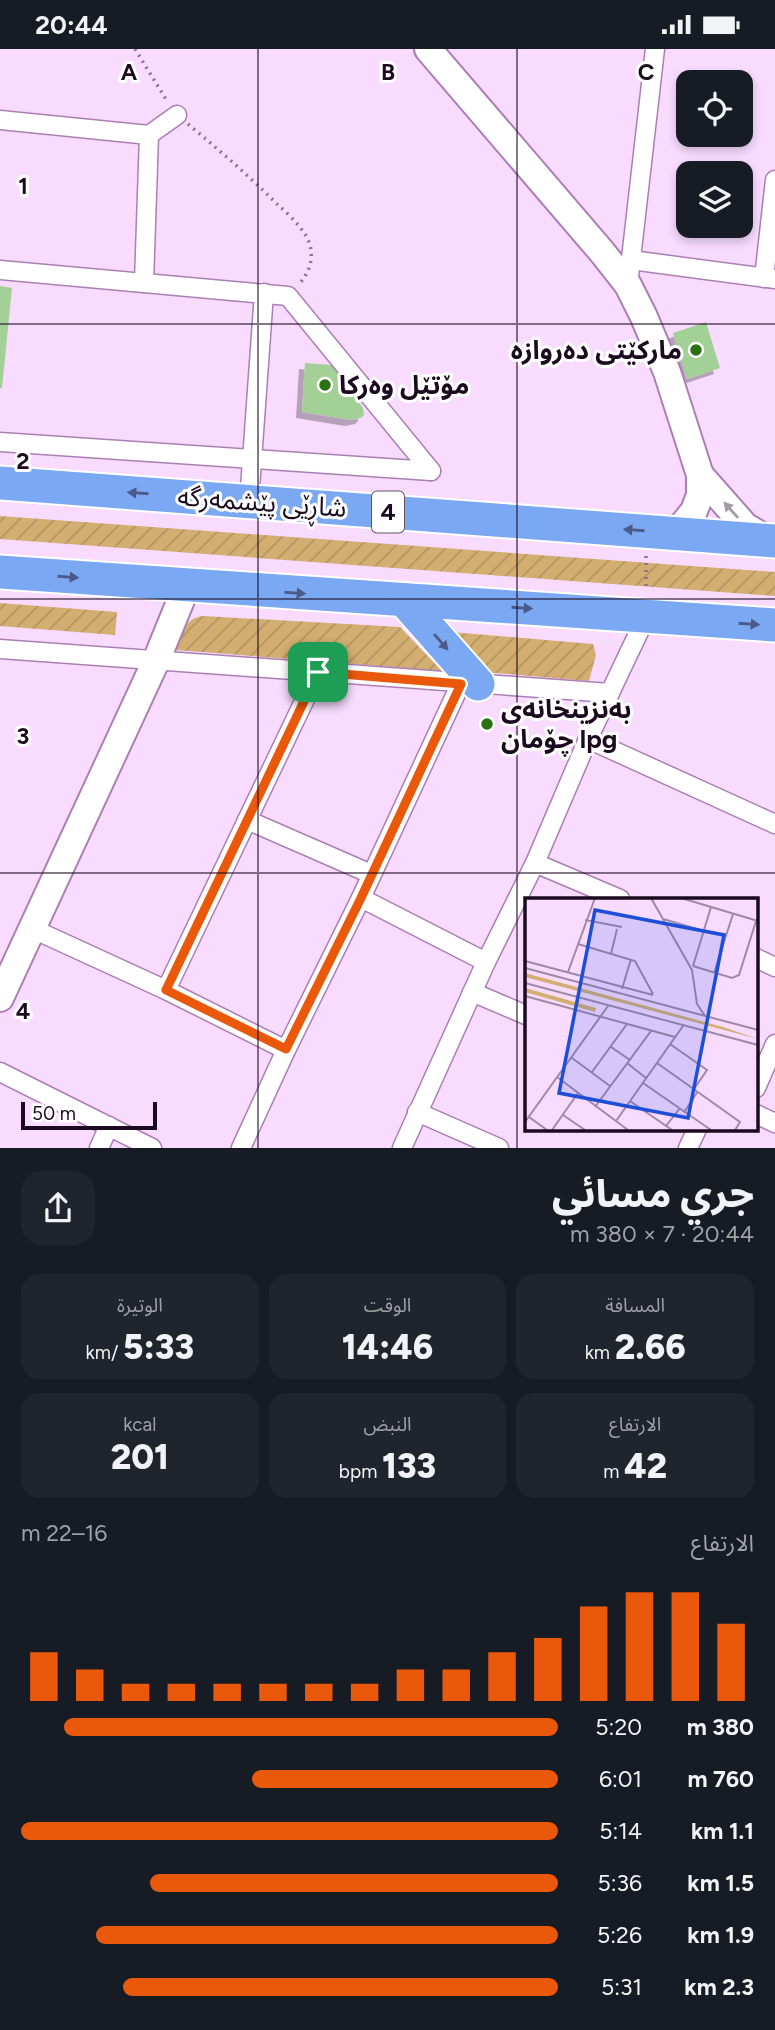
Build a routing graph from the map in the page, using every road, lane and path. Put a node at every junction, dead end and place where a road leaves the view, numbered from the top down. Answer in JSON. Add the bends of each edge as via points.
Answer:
{"nodes":[{"id":1,"x":135,"y":49,"type":"edge"},
{"id":2,"x":428,"y":49,"type":"edge"},
{"id":3,"x":655,"y":49,"type":"edge"},
{"id":4,"x":177,"y":115,"type":"junction"},
{"id":5,"x":0,"y":120,"type":"edge"},
{"id":6,"x":149,"y":135,"type":"junction"},
{"id":7,"x":775,"y":180,"type":"edge"},
{"id":8,"x":0,"y":270,"type":"edge"},
{"id":9,"x":630,"y":273,"type":"junction"},
{"id":10,"x":769,"y":278,"type":"edge"},
{"id":11,"x":144,"y":283,"type":"junction"},
{"id":12,"x":264,"y":293,"type":"junction"},
{"id":13,"x":288,"y":296,"type":"junction"},
{"id":14,"x":0,"y":442,"type":"edge"},
{"id":15,"x":251,"y":459,"type":"junction"},
{"id":16,"x":700,"y":474,"type":"junction"},
{"id":17,"x":0,"y":483,"type":"edge"},
{"id":18,"x":249,"y":502,"type":"junction"},
{"id":19,"x":661,"y":532,"type":"junction"},
{"id":20,"x":771,"y":540,"type":"edge"},
{"id":21,"x":0,"y":572,"type":"edge"},
{"id":22,"x":187,"y":585,"type":"junction"},
{"id":23,"x":404,"y":600,"type":"junction"},
{"id":24,"x":646,"y":617,"type":"junction"},
{"id":25,"x":775,"y":625,"type":"edge"},
{"id":26,"x":0,"y":649,"type":"edge"},
{"id":27,"x":156,"y":661,"type":"junction"},
{"id":28,"x":318,"y":672,"type":"junction"},
{"id":29,"x":470,"y":684,"type":"junction"},
{"id":30,"x":610,"y":693,"type":"junction"},
{"id":31,"x":588,"y":739,"type":"junction"},
{"id":32,"x":247,"y":820,"type":"junction"},
{"id":33,"x":775,"y":824,"type":"edge"},
{"id":34,"x":535,"y":863,"type":"junction"},
{"id":35,"x":371,"y":874,"type":"junction"},
{"id":36,"x":361,"y":898,"type":"junction"},
{"id":37,"x":618,"y":898,"type":"edge"},
{"id":38,"x":33,"y":929,"type":"junction"},
{"id":39,"x":758,"y":959,"type":"edge"},
{"id":40,"x":486,"y":962,"type":"junction"},
{"id":41,"x":775,"y":967,"type":"edge"},
{"id":42,"x":166,"y":990,"type":"junction"},
{"id":43,"x":472,"y":992,"type":"junction"},
{"id":44,"x":0,"y":998,"type":"edge"},
{"id":45,"x":525,"y":1014,"type":"edge"},
{"id":46,"x":775,"y":1044,"type":"edge"},
{"id":47,"x":286,"y":1049,"type":"junction"},
{"id":48,"x":0,"y":1072,"type":"edge"},
{"id":49,"x":758,"y":1084,"type":"edge"},
{"id":50,"x":417,"y":1112,"type":"junction"},
{"id":51,"x":758,"y":1115,"type":"edge"},
{"id":52,"x":775,"y":1123,"type":"edge"},
{"id":53,"x":109,"y":1126,"type":"junction"},
{"id":54,"x":697,"y":1131,"type":"edge"},
{"id":55,"x":99,"y":1148,"type":"edge"},
{"id":56,"x":152,"y":1148,"type":"edge"},
{"id":57,"x":241,"y":1148,"type":"edge"},
{"id":58,"x":401,"y":1148,"type":"edge"},
{"id":59,"x":499,"y":1148,"type":"edge"},
{"id":60,"x":688,"y":1148,"type":"edge"}],
"edges":[{"from":1,"to":4,"type":"path"},
{"from":2,"to":9,"type":"main road","via":[[602,252]]},
{"from":3,"to":9,"type":"street"},
{"from":4,"to":6,"type":"street"},
{"from":4,"to":13,"type":"path","via":[[256,183],[306,236],[311,263]]},
{"from":5,"to":6,"type":"street"},
{"from":6,"to":11,"type":"street"},
{"from":7,"to":10,"type":"street"},
{"from":8,"to":11,"type":"street"},
{"from":9,"to":10,"type":"street"},
{"from":9,"to":16,"type":"main road"},
{"from":11,"to":12,"type":"street"},
{"from":12,"to":13,"type":"street"},
{"from":12,"to":15,"type":"street"},
{"from":13,"to":15,"type":"street","via":[[431,471]]},
{"from":14,"to":15,"type":"street"},
{"from":15,"to":18,"type":"street"},
{"from":16,"to":19,"type":"main road","via":[[694,511]]},
{"from":20,"to":16,"type":"main road","one_way":true,"via":[[745,526]]},
{"from":18,"to":17,"type":"highway","name":"شاڕێی پێشمەرگە","number":"4","one_way":true},
{"from":19,"to":18,"type":"highway","name":"شاڕێی پێشمەرگە","number":"4","one_way":true},
{"from":19,"to":20,"type":"highway","name":"شاڕێی پێشمەرگە","number":"4"},
{"from":19,"to":24,"type":"path"},
{"from":21,"to":22,"type":"highway","one_way":true},
{"from":22,"to":23,"type":"highway","one_way":true},
{"from":22,"to":27,"type":"main road"},
{"from":23,"to":24,"type":"highway","one_way":true},
{"from":23,"to":29,"type":"highway","one_way":true},
{"from":24,"to":25,"type":"highway","one_way":true},
{"from":24,"to":30,"type":"street"},
{"from":26,"to":27,"type":"street"},
{"from":27,"to":28,"type":"street"},
{"from":27,"to":38,"type":"main road"},
{"from":28,"to":29,"type":"street"},
{"from":28,"to":32,"type":"street"},
{"from":29,"to":30,"type":"street"},
{"from":29,"to":35,"type":"street"},
{"from":30,"to":31,"type":"street"},
{"from":31,"to":33,"type":"street"},
{"from":31,"to":34,"type":"street"},
{"from":32,"to":35,"type":"street"},
{"from":32,"to":42,"type":"street"},
{"from":34,"to":37,"type":"street"},
{"from":34,"to":40,"type":"street"},
{"from":35,"to":36,"type":"street"},
{"from":36,"to":40,"type":"street"},
{"from":36,"to":47,"type":"street"},
{"from":38,"to":42,"type":"street"},
{"from":38,"to":44,"type":"main road"},
{"from":39,"to":41,"type":"street"},
{"from":40,"to":43,"type":"street"},
{"from":42,"to":47,"type":"street"},
{"from":43,"to":45,"type":"street"},
{"from":43,"to":50,"type":"street"},
{"from":46,"to":49,"type":"street"},
{"from":47,"to":57,"type":"street"},
{"from":48,"to":53,"type":"street"},
{"from":50,"to":58,"type":"street"},
{"from":50,"to":59,"type":"street"},
{"from":51,"to":52,"type":"street"},
{"from":53,"to":55,"type":"street"},
{"from":53,"to":56,"type":"street"},
{"from":54,"to":60,"type":"street"}]}
